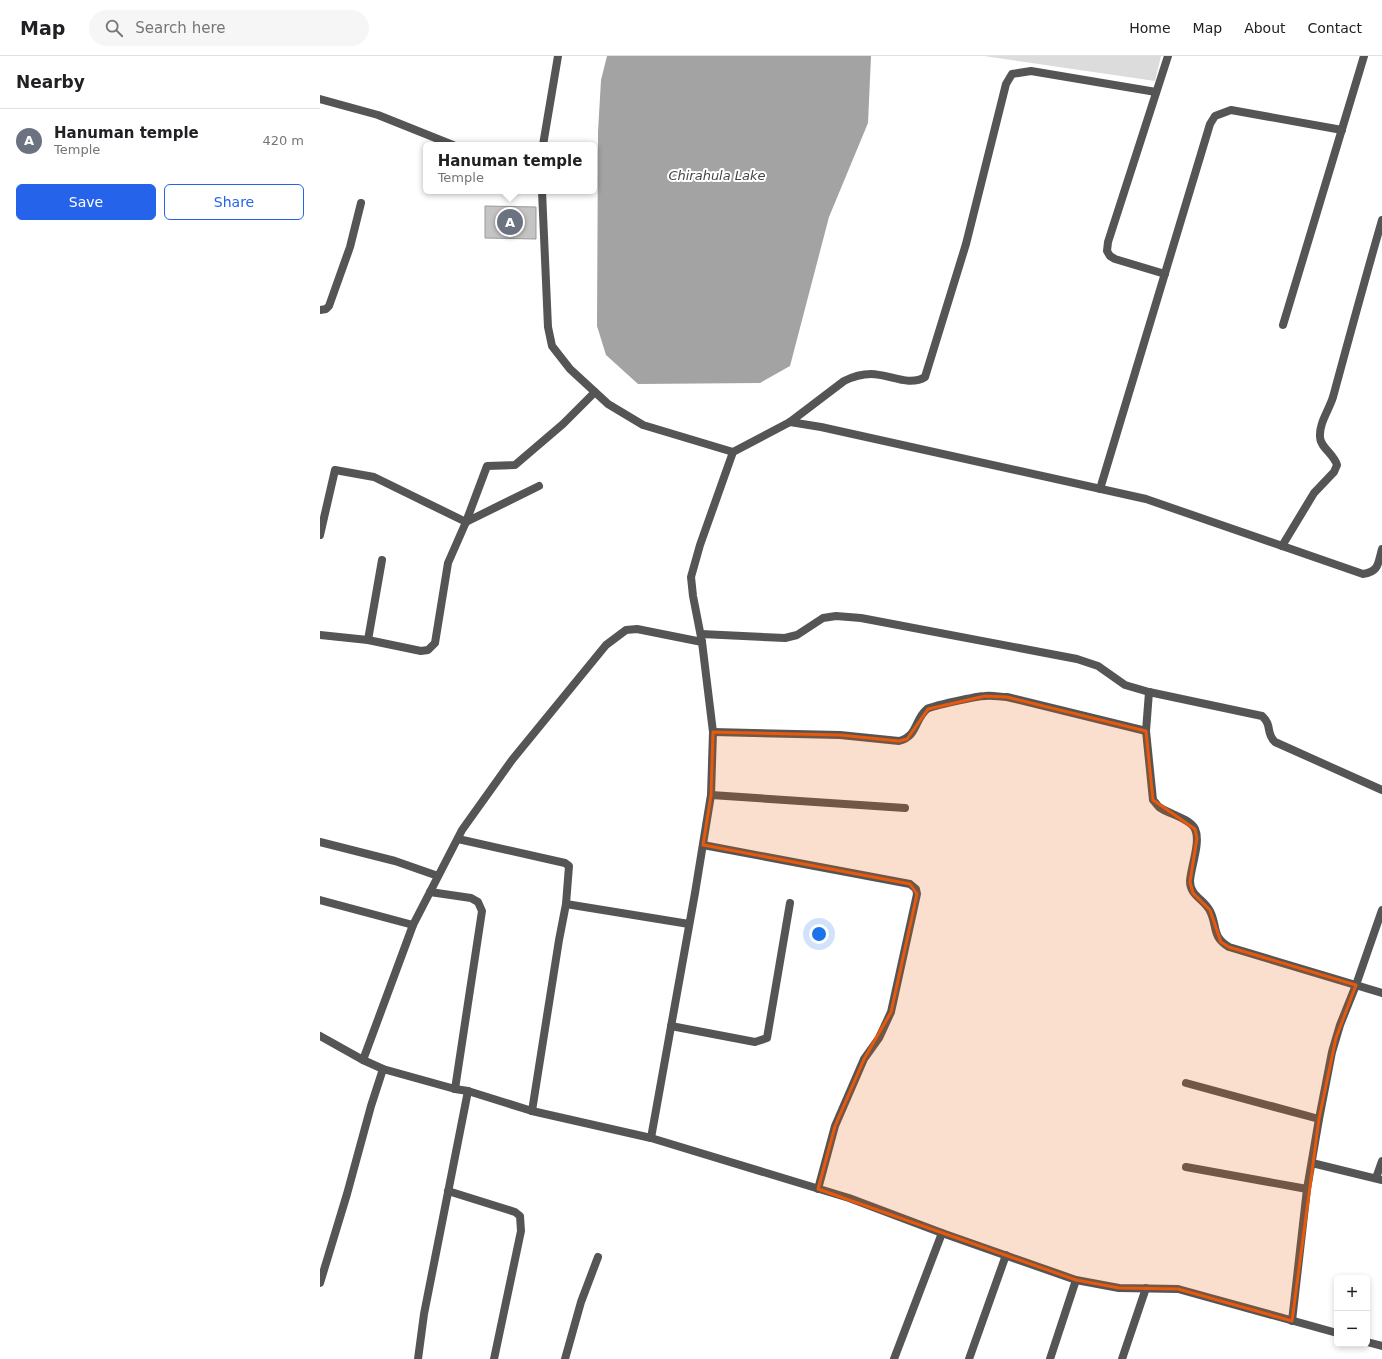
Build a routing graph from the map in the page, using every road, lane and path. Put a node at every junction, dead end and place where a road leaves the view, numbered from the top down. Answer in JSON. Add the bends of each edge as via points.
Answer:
{"nodes":[{"id":1,"x":558,"y":56,"type":"edge"},
{"id":2,"x":1168,"y":56,"type":"edge"},
{"id":3,"x":1364,"y":56,"type":"edge"},
{"id":4,"x":1156,"y":92,"type":"junction"},
{"id":5,"x":320,"y":99,"type":"edge"},
{"id":6,"x":1342,"y":130,"type":"junction"},
{"id":7,"x":446,"y":142,"type":"edge"},
{"id":8,"x":544,"y":142,"type":"edge"},
{"id":9,"x":542,"y":194,"type":"edge"},
{"id":10,"x":361,"y":203,"type":"dead end"},
{"id":11,"x":1382,"y":220,"type":"edge"},
{"id":12,"x":1165,"y":274,"type":"junction"},
{"id":13,"x":320,"y":310,"type":"edge"},
{"id":14,"x":1283,"y":325,"type":"dead end"},
{"id":15,"x":595,"y":392,"type":"junction"},
{"id":16,"x":790,"y":422,"type":"junction"},
{"id":17,"x":733,"y":452,"type":"junction"},
{"id":18,"x":539,"y":486,"type":"dead end"},
{"id":19,"x":1100,"y":489,"type":"junction"},
{"id":20,"x":466,"y":522,"type":"junction"},
{"id":21,"x":320,"y":534,"type":"edge"},
{"id":22,"x":1282,"y":546,"type":"junction"},
{"id":23,"x":1382,"y":549,"type":"edge"},
{"id":24,"x":382,"y":560,"type":"dead end"},
{"id":25,"x":320,"y":635,"type":"edge"},
{"id":26,"x":702,"y":638,"type":"junction"},
{"id":27,"x":368,"y":640,"type":"junction"},
{"id":28,"x":1149,"y":692,"type":"junction"},
{"id":29,"x":1146,"y":731,"type":"junction"},
{"id":30,"x":713,"y":732,"type":"junction"},
{"id":31,"x":1382,"y":790,"type":"edge"},
{"id":32,"x":711,"y":795,"type":"junction"},
{"id":33,"x":905,"y":808,"type":"dead end"},
{"id":34,"x":458,"y":839,"type":"junction"},
{"id":35,"x":320,"y":842,"type":"edge"},
{"id":36,"x":703,"y":845,"type":"junction"},
{"id":37,"x":438,"y":876,"type":"junction"},
{"id":38,"x":430,"y":892,"type":"junction"},
{"id":39,"x":320,"y":900,"type":"edge"},
{"id":40,"x":790,"y":903,"type":"dead end"},
{"id":41,"x":566,"y":904,"type":"junction"},
{"id":42,"x":1382,"y":910,"type":"edge"},
{"id":43,"x":689,"y":924,"type":"junction"},
{"id":44,"x":413,"y":925,"type":"junction"},
{"id":45,"x":1356,"y":985,"type":"junction"},
{"id":46,"x":1382,"y":993,"type":"edge"},
{"id":47,"x":671,"y":1026,"type":"junction"},
{"id":48,"x":320,"y":1036,"type":"edge"},
{"id":49,"x":363,"y":1060,"type":"junction"},
{"id":50,"x":383,"y":1069,"type":"junction"},
{"id":51,"x":1186,"y":1083,"type":"dead end"},
{"id":52,"x":456,"y":1089,"type":"junction"},
{"id":53,"x":468,"y":1091,"type":"junction"},
{"id":54,"x":532,"y":1111,"type":"junction"},
{"id":55,"x":1319,"y":1119,"type":"junction"},
{"id":56,"x":651,"y":1138,"type":"junction"},
{"id":57,"x":1382,"y":1161,"type":"edge"},
{"id":58,"x":1312,"y":1163,"type":"junction"},
{"id":59,"x":1186,"y":1167,"type":"dead end"},
{"id":60,"x":1379,"y":1179,"type":"edge"},
{"id":61,"x":818,"y":1189,"type":"junction"},
{"id":62,"x":1307,"y":1189,"type":"junction"},
{"id":63,"x":448,"y":1191,"type":"junction"},
{"id":64,"x":942,"y":1233,"type":"junction"},
{"id":65,"x":1006,"y":1255,"type":"junction"},
{"id":66,"x":598,"y":1257,"type":"dead end"},
{"id":67,"x":1076,"y":1280,"type":"junction"},
{"id":68,"x":320,"y":1283,"type":"edge"},
{"id":69,"x":1146,"y":1288,"type":"junction"},
{"id":70,"x":1292,"y":1321,"type":"junction"},
{"id":71,"x":1334,"y":1332,"type":"edge"},
{"id":72,"x":1370,"y":1343,"type":"edge"},
{"id":73,"x":1382,"y":1346,"type":"edge"},
{"id":74,"x":418,"y":1359,"type":"edge"},
{"id":75,"x":494,"y":1359,"type":"edge"},
{"id":76,"x":565,"y":1359,"type":"edge"},
{"id":77,"x":894,"y":1359,"type":"edge"},
{"id":78,"x":969,"y":1359,"type":"edge"},
{"id":79,"x":1050,"y":1359,"type":"edge"},
{"id":80,"x":1122,"y":1359,"type":"edge"}],
"edges":[{"from":1,"to":8,"type":"street"},
{"from":2,"to":4,"type":"street"},
{"from":3,"to":6,"type":"street"},
{"from":4,"to":12,"type":"street","via":[[1107,251],[1115,259]]},
{"from":4,"to":16,"type":"street","via":[[1031,71],[1012,74],[1006,84],[966,244],[925,377],[917,381],[870,374],[851,378]]},
{"from":5,"to":7,"type":"street","via":[[378,115]]},
{"from":6,"to":12,"type":"street","via":[[1231,110],[1215,116],[1210,124]]},
{"from":6,"to":14,"type":"street"},
{"from":9,"to":15,"type":"street","via":[[548,327],[552,346],[570,369]]},
{"from":10,"to":13,"type":"street","via":[[350,247],[329,306]]},
{"from":11,"to":22,"type":"street","via":[[1332,400],[1320,430],[1320,439],[1337,465],[1334,472],[1314,493]]},
{"from":12,"to":19,"type":"street"},
{"from":15,"to":17,"type":"street","via":[[608,404],[643,425]]},
{"from":15,"to":20,"type":"street","via":[[563,424],[515,465],[487,466]]},
{"from":16,"to":17,"type":"street"},
{"from":16,"to":19,"type":"street"},
{"from":17,"to":26,"type":"street","via":[[691,577]]},
{"from":18,"to":20,"type":"street"},
{"from":19,"to":22,"type":"street","via":[[1146,499]]},
{"from":20,"to":21,"type":"street","via":[[374,477],[335,470]]},
{"from":20,"to":27,"type":"street","via":[[448,563],[435,643],[428,650],[421,651]]},
{"from":22,"to":23,"type":"street","via":[[1363,574],[1373,572],[1377,567]]},
{"from":24,"to":27,"type":"street"},
{"from":25,"to":27,"type":"street"},
{"from":26,"to":28,"type":"street","via":[[785,638],[797,635],[823,618],[861,618],[1077,659],[1098,666],[1125,685]]},
{"from":26,"to":30,"type":"street"},
{"from":26,"to":34,"type":"street","via":[[637,628],[626,630],[606,645],[512,760]]},
{"from":28,"to":29,"type":"street"},
{"from":28,"to":31,"type":"street","via":[[1262,716],[1268,722],[1270,737],[1278,744]]},
{"from":29,"to":30,"type":"street","via":[[1007,697],[985,696],[928,709],[907,739],[899,741],[840,735]]},
{"from":29,"to":45,"type":"street","via":[[1153,800],[1158,806],[1190,823],[1195,829],[1197,838],[1190,882],[1193,893],[1210,910],[1221,942],[1229,947]]},
{"from":30,"to":32,"type":"street"},
{"from":32,"to":33,"type":"street"},
{"from":32,"to":36,"type":"street"},
{"from":34,"to":37,"type":"street"},
{"from":34,"to":41,"type":"street","via":[[565,863],[569,866]]},
{"from":35,"to":37,"type":"street","via":[[395,861]]},
{"from":36,"to":43,"type":"street"},
{"from":36,"to":61,"type":"street","via":[[910,884],[916,889],[891,1012],[879,1038],[864,1058],[835,1126]]},
{"from":37,"to":38,"type":"street"},
{"from":38,"to":44,"type":"street"},
{"from":38,"to":52,"type":"street","via":[[471,898],[478,902],[482,911]]},
{"from":39,"to":44,"type":"street"},
{"from":40,"to":47,"type":"street","via":[[766,1038],[754,1042]]},
{"from":41,"to":43,"type":"street"},
{"from":41,"to":54,"type":"street"},
{"from":42,"to":45,"type":"street"},
{"from":43,"to":47,"type":"street"},
{"from":44,"to":49,"type":"street"},
{"from":45,"to":46,"type":"street"},
{"from":45,"to":55,"type":"street","via":[[1336,1038]]},
{"from":47,"to":56,"type":"street"},
{"from":48,"to":49,"type":"street"},
{"from":49,"to":50,"type":"street"},
{"from":50,"to":52,"type":"street"},
{"from":50,"to":68,"type":"street"},
{"from":51,"to":55,"type":"street"},
{"from":52,"to":53,"type":"street"},
{"from":53,"to":54,"type":"street"},
{"from":53,"to":63,"type":"street"},
{"from":54,"to":56,"type":"street"},
{"from":55,"to":58,"type":"street"},
{"from":56,"to":61,"type":"street"},
{"from":57,"to":60,"type":"street"},
{"from":58,"to":60,"type":"street"},
{"from":58,"to":62,"type":"street"},
{"from":59,"to":62,"type":"street"},
{"from":61,"to":64,"type":"street","via":[[850,1198]]},
{"from":62,"to":70,"type":"street"},
{"from":63,"to":74,"type":"street","via":[[424,1314]]},
{"from":63,"to":75,"type":"street","via":[[515,1212],[520,1216],[521,1231]]},
{"from":64,"to":65,"type":"street"},
{"from":64,"to":77,"type":"street"},
{"from":65,"to":67,"type":"street"},
{"from":65,"to":78,"type":"street"},
{"from":66,"to":76,"type":"street","via":[[581,1302]]},
{"from":67,"to":69,"type":"street","via":[[1119,1288]]},
{"from":67,"to":79,"type":"street"},
{"from":69,"to":70,"type":"street","via":[[1178,1289]]},
{"from":69,"to":80,"type":"street"},
{"from":70,"to":71,"type":"street"},
{"from":72,"to":73,"type":"street"}]}
